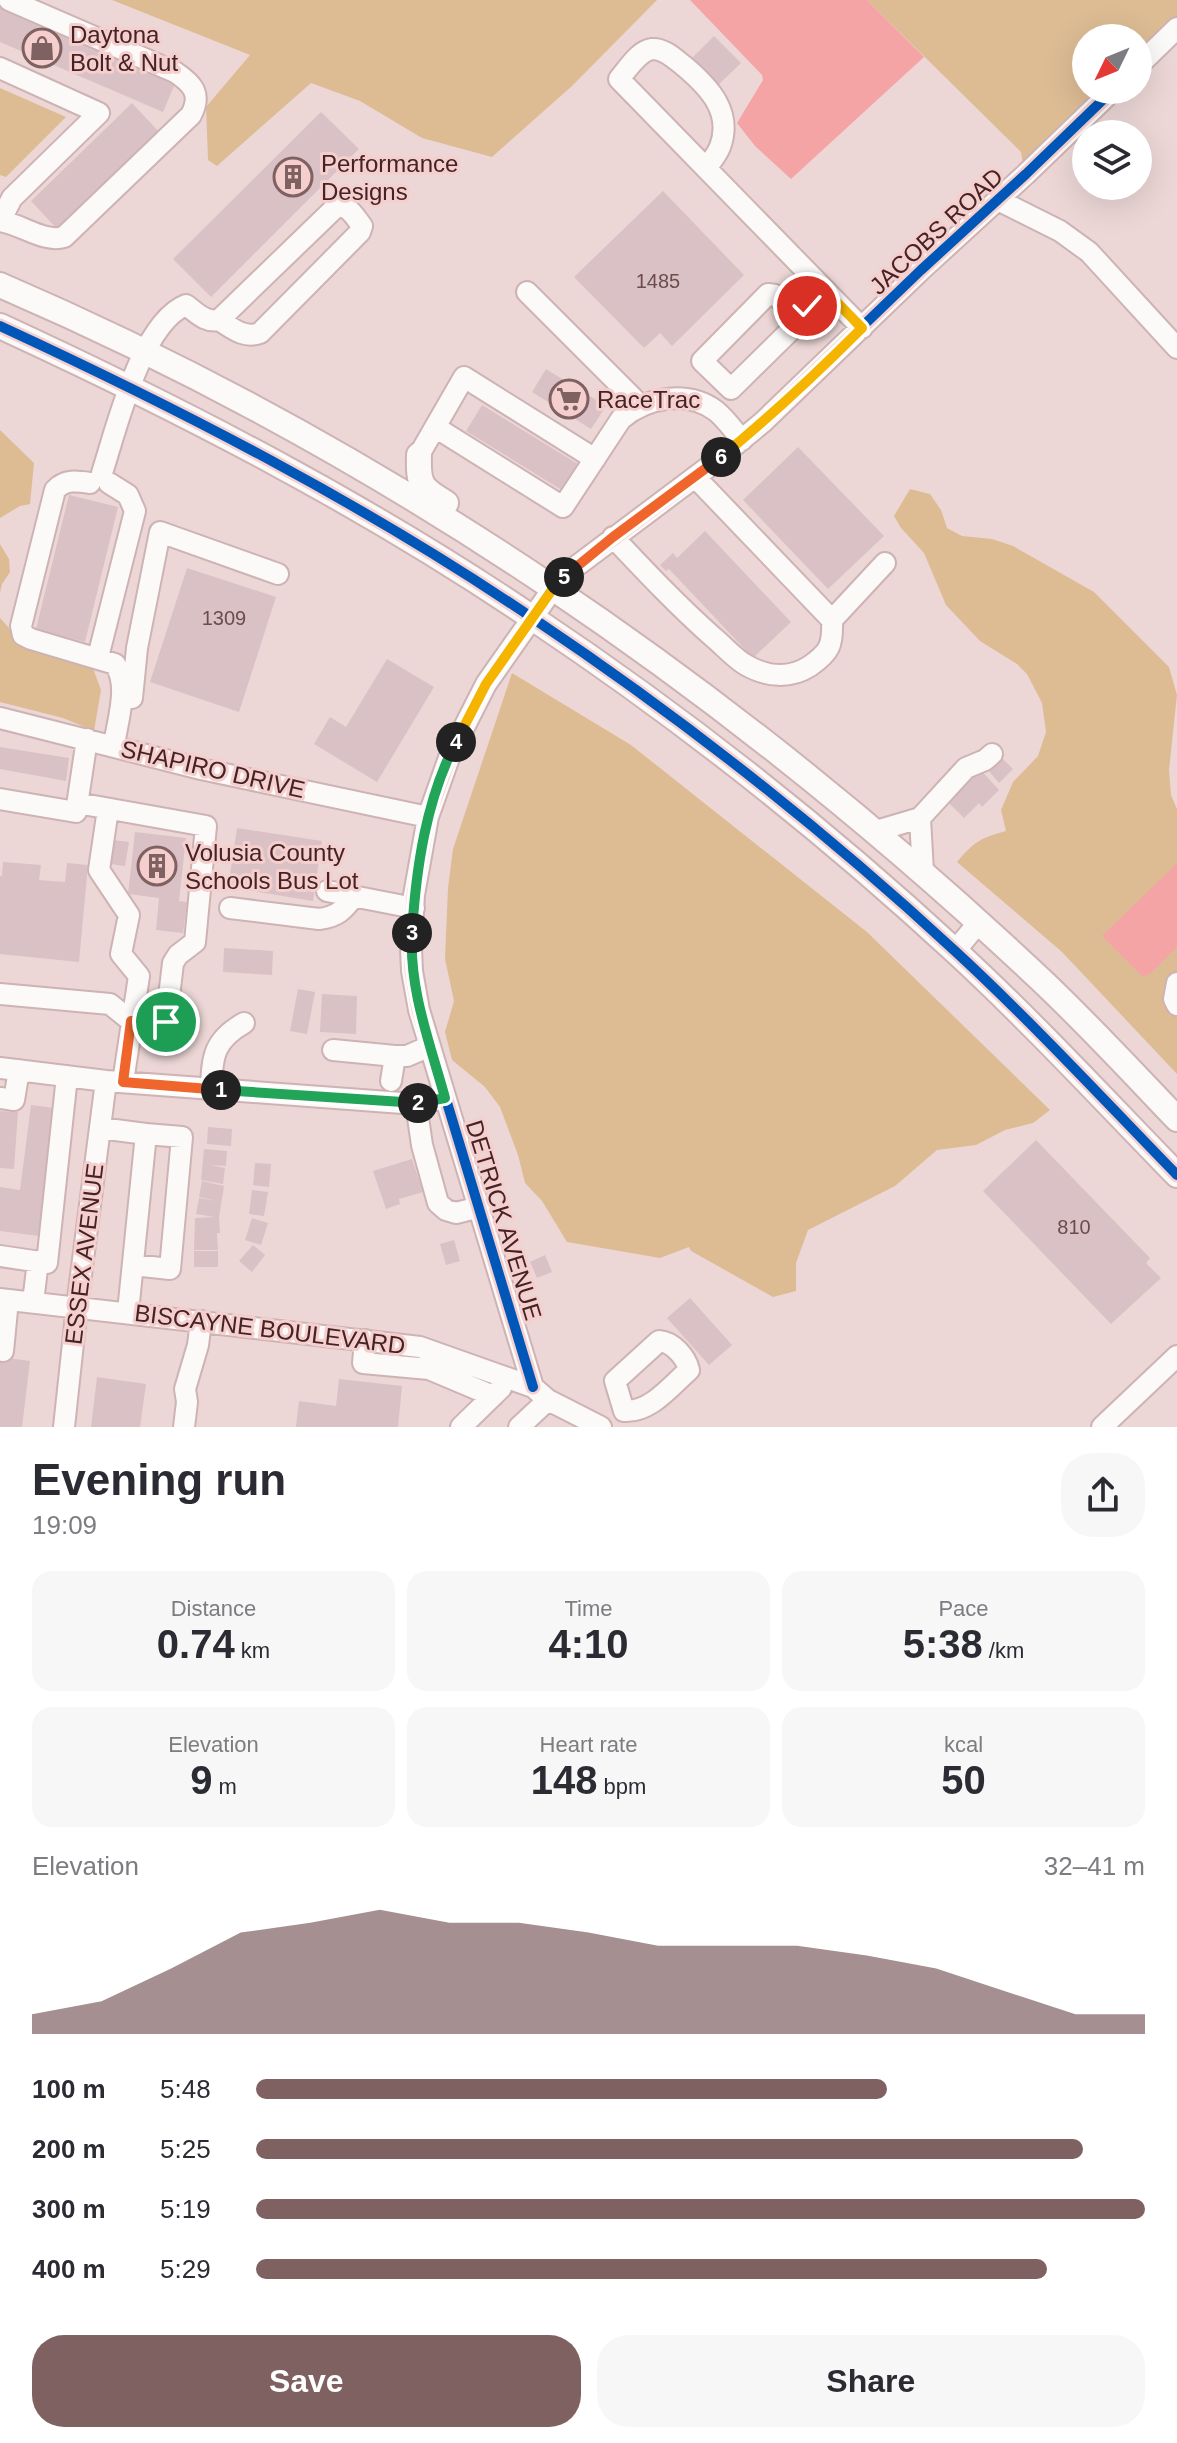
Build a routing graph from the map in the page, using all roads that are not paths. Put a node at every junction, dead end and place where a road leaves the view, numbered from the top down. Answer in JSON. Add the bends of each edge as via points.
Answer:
{"nodes":[{"id":1,"x":9,"y":0,"type":"edge"},
{"id":2,"x":1177,"y":28,"type":"edge"},
{"id":3,"x":1152,"y":52,"type":"edge"},
{"id":4,"x":0,"y":68,"type":"edge"},
{"id":5,"x":1098,"y":104,"type":"edge"},
{"id":6,"x":706,"y":168,"type":"junction"},
{"id":7,"x":998,"y":200,"type":"junction"},
{"id":8,"x":2,"y":213,"type":"edge"},
{"id":9,"x":0,"y":269,"type":"edge"},
{"id":10,"x":0,"y":285,"type":"edge"},
{"id":11,"x":820,"y":285,"type":"junction"},
{"id":12,"x":527,"y":292,"type":"dead end"},
{"id":13,"x":51,"y":307,"type":"junction"},
{"id":14,"x":792,"y":311,"type":"junction"},
{"id":15,"x":219,"y":320,"type":"junction"},
{"id":16,"x":0,"y":326,"type":"edge"},
{"id":17,"x":862,"y":328,"type":"junction"},
{"id":18,"x":1177,"y":348,"type":"edge"},
{"id":19,"x":145,"y":351,"type":"junction"},
{"id":20,"x":129,"y":386,"type":"junction"},
{"id":21,"x":640,"y":405,"type":"junction"},
{"id":22,"x":435,"y":427,"type":"junction"},
{"id":23,"x":742,"y":440,"type":"junction"},
{"id":24,"x":419,"y":455,"type":"junction"},
{"id":25,"x":595,"y":459,"type":"junction"},
{"id":26,"x":369,"y":471,"type":"junction"},
{"id":27,"x":695,"y":477,"type":"junction"},
{"id":28,"x":100,"y":480,"type":"junction"},
{"id":29,"x":613,"y":537,"type":"junction"},
{"id":30,"x":517,"y":563,"type":"junction"},
{"id":31,"x":885,"y":563,"type":"dead end"},
{"id":32,"x":278,"y":574,"type":"dead end"},
{"id":33,"x":554,"y":587,"type":"junction"},
{"id":34,"x":532,"y":617,"type":"junction"},
{"id":35,"x":832,"y":620,"type":"junction"},
{"id":36,"x":98,"y":657,"type":"junction"},
{"id":37,"x":0,"y":718,"type":"edge"},
{"id":38,"x":87,"y":739,"type":"junction"},
{"id":39,"x":120,"y":748,"type":"junction"},
{"id":40,"x":992,"y":754,"type":"dead end"},
{"id":41,"x":0,"y":799,"type":"edge"},
{"id":42,"x":76,"y":807,"type":"junction"},
{"id":43,"x":108,"y":809,"type":"junction"},
{"id":44,"x":428,"y":817,"type":"junction"},
{"id":45,"x":920,"y":818,"type":"junction"},
{"id":46,"x":876,"y":831,"type":"junction"},
{"id":47,"x":923,"y":872,"type":"junction"},
{"id":48,"x":327,"y":891,"type":"dead end"},
{"id":49,"x":354,"y":896,"type":"junction"},
{"id":50,"x":230,"y":908,"type":"dead end"},
{"id":51,"x":414,"y":908,"type":"junction"},
{"id":52,"x":979,"y":922,"type":"junction"},
{"id":53,"x":955,"y":951,"type":"junction"},
{"id":54,"x":1177,"y":983,"type":"edge"},
{"id":55,"x":0,"y":994,"type":"edge"},
{"id":56,"x":1177,"y":1005,"type":"edge"},
{"id":57,"x":131,"y":1021,"type":"junction"},
{"id":58,"x":244,"y":1023,"type":"dead end"},
{"id":59,"x":430,"y":1046,"type":"junction"},
{"id":60,"x":333,"y":1050,"type":"dead end"},
{"id":61,"x":395,"y":1056,"type":"junction"},
{"id":62,"x":9,"y":1069,"type":"edge"},
{"id":63,"x":67,"y":1076,"type":"junction"},
{"id":64,"x":391,"y":1081,"type":"dead end"},
{"id":65,"x":114,"y":1082,"type":"junction"},
{"id":66,"x":211,"y":1089,"type":"junction"},
{"id":67,"x":0,"y":1098,"type":"edge"},
{"id":68,"x":445,"y":1098,"type":"junction"},
{"id":69,"x":416,"y":1104,"type":"junction"},
{"id":70,"x":1176,"y":1118,"type":"edge"},
{"id":71,"x":100,"y":1128,"type":"junction"},
{"id":72,"x":146,"y":1134,"type":"junction"},
{"id":73,"x":1177,"y":1175,"type":"edge"},
{"id":74,"x":480,"y":1207,"type":"junction"},
{"id":75,"x":0,"y":1256,"type":"edge"},
{"id":76,"x":38,"y":1261,"type":"junction"},
{"id":77,"x":133,"y":1265,"type":"junction"},
{"id":78,"x":4,"y":1299,"type":"edge"},
{"id":79,"x":33,"y":1302,"type":"junction"},
{"id":80,"x":77,"y":1306,"type":"junction"},
{"id":81,"x":128,"y":1312,"type":"junction"},
{"id":82,"x":201,"y":1321,"type":"junction"},
{"id":83,"x":365,"y":1340,"type":"junction"},
{"id":84,"x":3,"y":1351,"type":"dead end"},
{"id":85,"x":1177,"y":1356,"type":"edge"},
{"id":86,"x":510,"y":1379,"type":"junction"},
{"id":87,"x":541,"y":1393,"type":"junction"},
{"id":88,"x":493,"y":1396,"type":"junction"},
{"id":89,"x":64,"y":1427,"type":"edge"},
{"id":90,"x":184,"y":1427,"type":"edge"},
{"id":91,"x":461,"y":1427,"type":"edge"},
{"id":92,"x":519,"y":1427,"type":"edge"},
{"id":93,"x":601,"y":1427,"type":"edge"},
{"id":94,"x":1102,"y":1427,"type":"edge"}],
"edges":[{"from":1,"to":8,"type":"street","via":[[175,72],[188,80],[197,96],[191,115],[64,237],[47,237]]},
{"from":2,"to":3,"type":"street"},
{"from":4,"to":8,"type":"street","via":[[99,113]]},
{"from":5,"to":7,"type":"street","name":"JACOBS ROAD"},
{"from":6,"to":6,"type":"street","via":[[619,79],[642,53],[654,49],[669,54],[715,97],[723,129],[720,147]]},
{"from":6,"to":11,"type":"street"},
{"from":7,"to":17,"type":"street","name":"JACOBS ROAD"},
{"from":7,"to":18,"type":"street","via":[[1089,252]]},
{"from":9,"to":13,"type":"main road"},
{"from":10,"to":13,"type":"main road"},
{"from":11,"to":14,"type":"street"},
{"from":11,"to":17,"type":"street"},
{"from":12,"to":21,"type":"street"},
{"from":13,"to":19,"type":"main road"},
{"from":14,"to":14,"type":"street","via":[[795,326],[731,389],[702,361],[768,294]]},
{"from":15,"to":15,"type":"street","via":[[338,205],[362,226],[260,333],[244,335]]},
{"from":15,"to":19,"type":"street","via":[[203,318],[186,305],[176,309]]},
{"from":16,"to":20,"type":"main road"},
{"from":17,"to":23,"type":"street","name":"JACOBS ROAD"},
{"from":19,"to":20,"type":"street"},
{"from":19,"to":26,"type":"main road"},
{"from":20,"to":28,"type":"street"},
{"from":20,"to":34,"type":"main road","via":[[332,495]]},
{"from":21,"to":23,"type":"street","via":[[673,398],[697,401],[716,412]]},
{"from":21,"to":25,"type":"street","via":[[621,419]]},
{"from":22,"to":24,"type":"street"},
{"from":22,"to":25,"type":"street","via":[[563,507]]},
{"from":22,"to":25,"type":"street","via":[[464,377]]},
{"from":23,"to":27,"type":"street","name":"JACOBS ROAD"},
{"from":24,"to":26,"type":"main road","via":[[393,472]]},
{"from":24,"to":30,"type":"main road","via":[[419,480],[425,490],[493,532]]},
{"from":26,"to":30,"type":"main road"},
{"from":27,"to":29,"type":"street","name":"JACOBS ROAD"},
{"from":27,"to":35,"type":"street"},
{"from":28,"to":36,"type":"street","via":[[128,495],[135,511]]},
{"from":28,"to":36,"type":"street","via":[[73,480],[55,490],[21,626],[31,639]]},
{"from":29,"to":33,"type":"street","name":"JACOBS ROAD"},
{"from":29,"to":35,"type":"street","via":[[678,606],[745,664],[764,672],[797,674],[820,658],[833,640]]},
{"from":30,"to":33,"type":"main road"},
{"from":31,"to":35,"type":"street"},
{"from":32,"to":39,"type":"street","via":[[160,532]]},
{"from":33,"to":34,"type":"street","name":"JACOBS ROAD"},
{"from":33,"to":46,"type":"main road","via":[[728,712]]},
{"from":34,"to":44,"type":"street","name":"DETRICK AVENUE","via":[[486,684],[450,755]]},
{"from":34,"to":53,"type":"main road","via":[[753,780]]},
{"from":36,"to":39,"type":"street","via":[[115,664],[123,683]]},
{"from":37,"to":38,"type":"street","name":"SHAPIRO DRIVE"},
{"from":38,"to":39,"type":"street","name":"SHAPIRO DRIVE"},
{"from":38,"to":42,"type":"street"},
{"from":39,"to":44,"type":"street","name":"SHAPIRO DRIVE"},
{"from":40,"to":45,"type":"street","via":[[966,768]]},
{"from":41,"to":42,"type":"street"},
{"from":42,"to":43,"type":"street"},
{"from":43,"to":57,"type":"street","name":"ESSEX AVENUE","via":[[99,870],[129,915],[121,954],[139,976]]},
{"from":43,"to":57,"type":"street","via":[[206,826],[195,942],[173,963],[166,1022]]},
{"from":44,"to":51,"type":"street","name":"DETRICK AVENUE"},
{"from":45,"to":46,"type":"street"},
{"from":45,"to":47,"type":"street"},
{"from":46,"to":47,"type":"main road"},
{"from":47,"to":52,"type":"main road"},
{"from":48,"to":49,"type":"street"},
{"from":49,"to":50,"type":"street","via":[[331,918]]},
{"from":49,"to":51,"type":"street"},
{"from":51,"to":59,"type":"street","name":"DETRICK AVENUE","via":[[412,971]]},
{"from":52,"to":53,"type":"street"},
{"from":52,"to":70,"type":"main road"},
{"from":53,"to":73,"type":"main road"},
{"from":54,"to":56,"type":"street"},
{"from":55,"to":57,"type":"street","via":[[110,1004]]},
{"from":57,"to":65,"type":"street","name":"ESSEX AVENUE"},
{"from":58,"to":66,"type":"street","via":[[219,1042]]},
{"from":59,"to":61,"type":"street"},
{"from":59,"to":68,"type":"street","name":"DETRICK AVENUE"},
{"from":60,"to":61,"type":"street"},
{"from":61,"to":64,"type":"street"},
{"from":62,"to":63,"type":"street"},
{"from":62,"to":67,"type":"street","via":[[14,1100]]},
{"from":63,"to":65,"type":"street"},
{"from":63,"to":76,"type":"street","via":[[47,1263]]},
{"from":65,"to":66,"type":"street"},
{"from":65,"to":71,"type":"street","name":"ESSEX AVENUE"},
{"from":66,"to":69,"type":"street"},
{"from":68,"to":69,"type":"street"},
{"from":68,"to":74,"type":"street","name":"DETRICK AVENUE"},
{"from":69,"to":74,"type":"street","via":[[438,1203],[456,1213]]},
{"from":71,"to":72,"type":"street"},
{"from":71,"to":80,"type":"street","name":"ESSEX AVENUE"},
{"from":72,"to":77,"type":"street"},
{"from":72,"to":77,"type":"street","via":[[190,1138],[170,1269]]},
{"from":74,"to":87,"type":"street","name":"DETRICK AVENUE"},
{"from":75,"to":76,"type":"street"},
{"from":76,"to":79,"type":"street"},
{"from":77,"to":81,"type":"street"},
{"from":78,"to":79,"type":"street","name":"BISCAYNE BOULEVARD"},
{"from":78,"to":84,"type":"street"},
{"from":79,"to":80,"type":"street","name":"BISCAYNE BOULEVARD"},
{"from":80,"to":81,"type":"street","name":"BISCAYNE BOULEVARD"},
{"from":80,"to":89,"type":"street","name":"ESSEX AVENUE"},
{"from":81,"to":82,"type":"street","name":"BISCAYNE BOULEVARD"},
{"from":82,"to":83,"type":"street","name":"BISCAYNE BOULEVARD"},
{"from":82,"to":90,"type":"street","via":[[185,1389]]},
{"from":83,"to":86,"type":"street","name":"BISCAYNE BOULEVARD","via":[[420,1347]]},
{"from":83,"to":88,"type":"street","via":[[363,1363],[429,1369]]},
{"from":85,"to":94,"type":"street"},
{"from":86,"to":87,"type":"street","name":"BISCAYNE BOULEVARD"},
{"from":86,"to":88,"type":"street"},
{"from":87,"to":92,"type":"street"},
{"from":87,"to":93,"type":"street","name":"BISCAYNE BOULEVARD"},
{"from":88,"to":91,"type":"street"}]}
